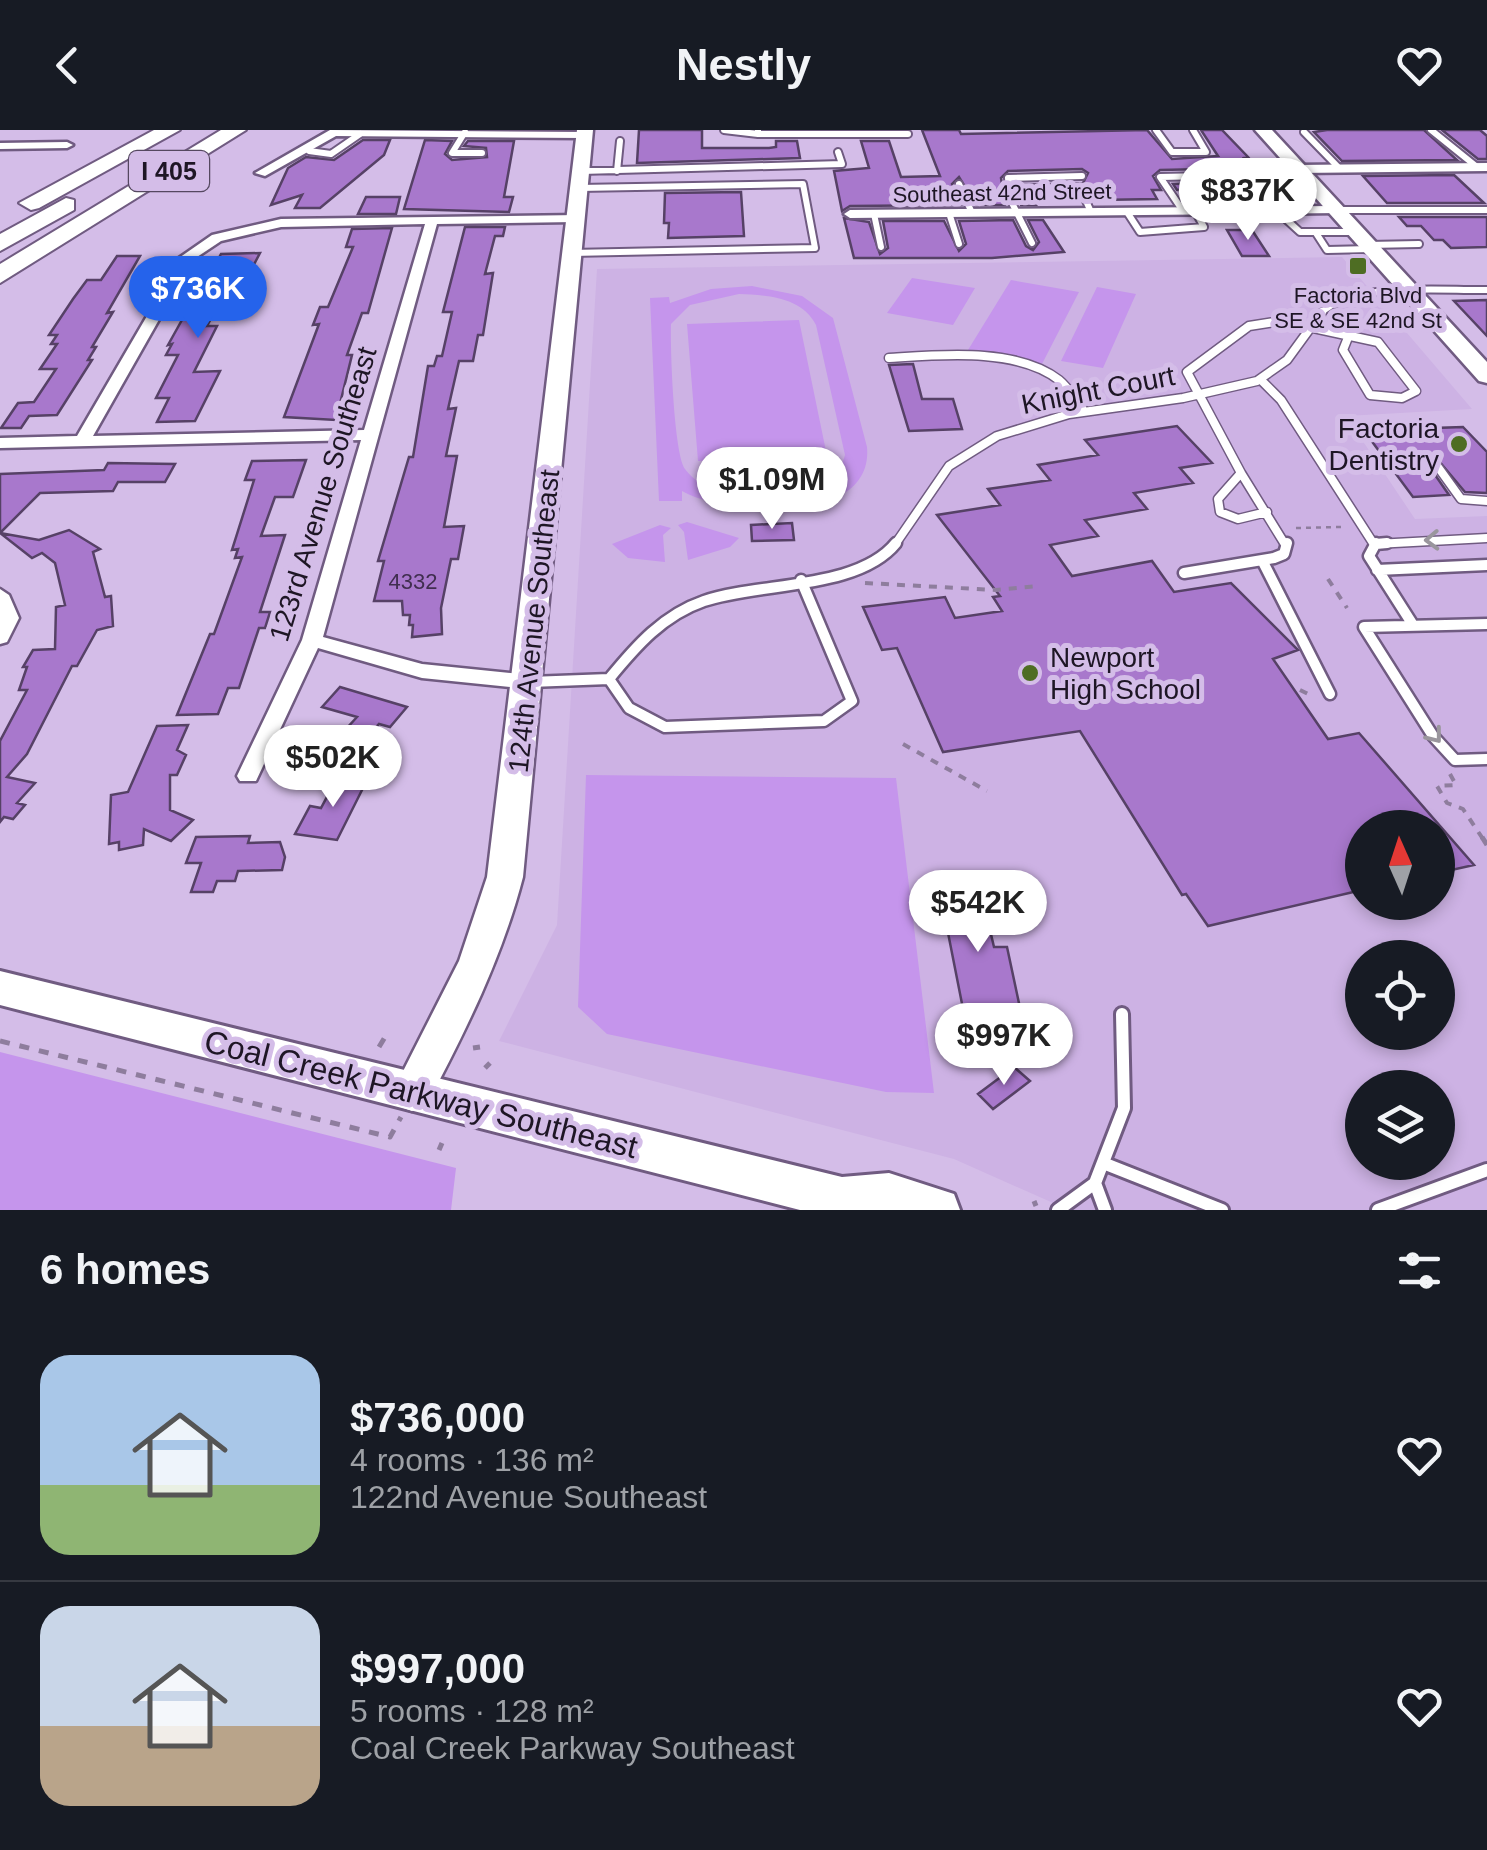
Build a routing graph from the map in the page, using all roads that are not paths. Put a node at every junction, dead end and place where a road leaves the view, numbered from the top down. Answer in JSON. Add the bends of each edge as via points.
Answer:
{"nodes":[{"id":1,"x":170,"y":130,"type":"edge"},
{"id":2,"x":192,"y":130,"type":"edge"},
{"id":3,"x":236,"y":130,"type":"edge"},
{"id":4,"x":724,"y":130,"type":"edge"},
{"id":5,"x":1156,"y":130,"type":"edge"},
{"id":6,"x":1193,"y":130,"type":"edge"},
{"id":7,"x":1263,"y":130,"type":"edge"},
{"id":8,"x":1431,"y":130,"type":"edge"},
{"id":9,"x":483,"y":131,"type":"edge"},
{"id":10,"x":336,"y":132,"type":"edge"},
{"id":11,"x":465,"y":132,"type":"edge"},
{"id":12,"x":585,"y":132,"type":"edge"},
{"id":13,"x":758,"y":132,"type":"edge"},
{"id":14,"x":1304,"y":132,"type":"edge"},
{"id":15,"x":360,"y":134,"type":"junction"},
{"id":16,"x":908,"y":134,"type":"dead end"},
{"id":17,"x":620,"y":141,"type":"dead end"},
{"id":18,"x":68,"y":145,"type":"dead end"},
{"id":19,"x":0,"y":146,"type":"edge"},
{"id":20,"x":308,"y":151,"type":"junction"},
{"id":21,"x":838,"y":152,"type":"dead end"},
{"id":22,"x":482,"y":153,"type":"dead end"},
{"id":23,"x":1482,"y":167,"type":"edge"},
{"id":24,"x":1298,"y":168,"type":"junction"},
{"id":25,"x":1339,"y":168,"type":"junction"},
{"id":26,"x":617,"y":171,"type":"junction"},
{"id":27,"x":260,"y":172,"type":"dead end"},
{"id":28,"x":1082,"y":176,"type":"dead end"},
{"id":29,"x":1206,"y":176,"type":"dead end"},
{"id":30,"x":580,"y":180,"type":"junction"},
{"id":31,"x":959,"y":184,"type":"dead end"},
{"id":32,"x":1082,"y":192,"type":"dead end"},
{"id":33,"x":1240,"y":194,"type":"dead end"},
{"id":34,"x":1198,"y":195,"type":"dead end"},
{"id":35,"x":1277,"y":210,"type":"junction"},
{"id":36,"x":1336,"y":210,"type":"junction"},
{"id":37,"x":1487,"y":210,"type":"edge"},
{"id":38,"x":1196,"y":211,"type":"junction"},
{"id":39,"x":1254,"y":211,"type":"junction"},
{"id":40,"x":102,"y":212,"type":"junction"},
{"id":41,"x":1092,"y":212,"type":"junction"},
{"id":42,"x":1127,"y":212,"type":"junction"},
{"id":43,"x":949,"y":213,"type":"junction"},
{"id":44,"x":972,"y":213,"type":"junction"},
{"id":45,"x":1020,"y":213,"type":"junction"},
{"id":46,"x":850,"y":214,"type":"dead end"},
{"id":47,"x":874,"y":214,"type":"junction"},
{"id":48,"x":575,"y":218,"type":"junction"},
{"id":49,"x":0,"y":219,"type":"edge"},
{"id":50,"x":432,"y":220,"type":"junction"},
{"id":51,"x":1316,"y":233,"type":"junction"},
{"id":52,"x":1364,"y":242,"type":"junction"},
{"id":53,"x":1032,"y":243,"type":"dead end"},
{"id":54,"x":0,"y":244,"type":"edge"},
{"id":55,"x":959,"y":244,"type":"dead end"},
{"id":56,"x":1419,"y":244,"type":"dead end"},
{"id":57,"x":881,"y":247,"type":"dead end"},
{"id":58,"x":571,"y":252,"type":"junction"},
{"id":59,"x":0,"y":275,"type":"edge"},
{"id":60,"x":0,"y":284,"type":"edge"},
{"id":61,"x":1487,"y":290,"type":"edge"},
{"id":62,"x":1410,"y":293,"type":"junction"},
{"id":63,"x":1312,"y":326,"type":"junction"},
{"id":64,"x":1349,"y":335,"type":"junction"},
{"id":65,"x":889,"y":358,"type":"dead end"},
{"id":66,"x":1487,"y":376,"type":"edge"},
{"id":67,"x":1261,"y":380,"type":"junction"},
{"id":68,"x":1201,"y":394,"type":"junction"},
{"id":69,"x":1084,"y":411,"type":"junction"},
{"id":70,"x":370,"y":435,"type":"junction"},
{"id":71,"x":82,"y":441,"type":"junction"},
{"id":72,"x":0,"y":443,"type":"edge"},
{"id":73,"x":1438,"y":467,"type":"dead end"},
{"id":74,"x":1241,"y":474,"type":"junction"},
{"id":75,"x":1487,"y":501,"type":"edge"},
{"id":76,"x":1267,"y":512,"type":"junction"},
{"id":77,"x":1487,"y":538,"type":"edge"},
{"id":78,"x":1376,"y":544,"type":"junction"},
{"id":79,"x":1264,"y":564,"type":"junction"},
{"id":80,"x":1487,"y":565,"type":"edge"},
{"id":81,"x":1377,"y":570,"type":"junction"},
{"id":82,"x":1184,"y":573,"type":"dead end"},
{"id":83,"x":802,"y":580,"type":"junction"},
{"id":84,"x":0,"y":595,"type":"edge"},
{"id":85,"x":1487,"y":624,"type":"edge"},
{"id":86,"x":1413,"y":626,"type":"junction"},
{"id":87,"x":2,"y":635,"type":"edge"},
{"id":88,"x":312,"y":640,"type":"junction"},
{"id":89,"x":609,"y":679,"type":"junction"},
{"id":90,"x":542,"y":681,"type":"junction"},
{"id":91,"x":1330,"y":694,"type":"dead end"},
{"id":92,"x":1487,"y":759,"type":"edge"},
{"id":93,"x":248,"y":776,"type":"dead end"},
{"id":94,"x":0,"y":988,"type":"edge"},
{"id":95,"x":1122,"y":1014,"type":"dead end"},
{"id":96,"x":412,"y":1093,"type":"junction"},
{"id":97,"x":1104,"y":1163,"type":"junction"},
{"id":98,"x":1487,"y":1170,"type":"edge"},
{"id":99,"x":1095,"y":1182,"type":"junction"},
{"id":100,"x":848,"y":1205,"type":"edge"},
{"id":101,"x":938,"y":1210,"type":"edge"},
{"id":102,"x":1058,"y":1210,"type":"edge"},
{"id":103,"x":1104,"y":1210,"type":"edge"},
{"id":104,"x":1222,"y":1210,"type":"edge"},
{"id":105,"x":1378,"y":1210,"type":"edge"}],
"edges":[{"from":1,"to":49,"type":"highway"},
{"from":2,"to":54,"type":"highway","number":"I 405"},
{"from":3,"to":40,"type":"highway","number":"I 405"},
{"from":4,"to":13,"type":"lane"},
{"from":5,"to":6,"type":"lane","via":[[1172,152],[1206,152]]},
{"from":7,"to":24,"type":"street"},
{"from":8,"to":23,"type":"lane"},
{"from":9,"to":11,"type":"street"},
{"from":9,"to":12,"type":"street"},
{"from":10,"to":15,"type":"street"},
{"from":10,"to":20,"type":"street"},
{"from":11,"to":15,"type":"street"},
{"from":11,"to":22,"type":"lane","via":[[452,154]]},
{"from":12,"to":30,"type":"street","name":"124th Avenue Southeast"},
{"from":13,"to":16,"type":"lane"},
{"from":14,"to":25,"type":"lane"},
{"from":15,"to":20,"type":"lane","via":[[331,154]]},
{"from":17,"to":26,"type":"lane"},
{"from":18,"to":19,"type":"street"},
{"from":20,"to":27,"type":"street"},
{"from":21,"to":26,"type":"lane","via":[[842,164]]},
{"from":23,"to":25,"type":"street"},
{"from":24,"to":25,"type":"street"},
{"from":24,"to":36,"type":"street"},
{"from":26,"to":30,"type":"lane"},
{"from":28,"to":45,"type":"lane","via":[[1008,178]]},
{"from":29,"to":38,"type":"lane","via":[[1160,176]]},
{"from":30,"to":48,"type":"street","name":"124th Avenue Southeast"},
{"from":30,"to":58,"type":"lane","via":[[803,184],[815,248]]},
{"from":31,"to":44,"type":"lane"},
{"from":32,"to":41,"type":"lane"},
{"from":33,"to":39,"type":"lane"},
{"from":34,"to":38,"type":"lane"},
{"from":35,"to":36,"type":"street","name":"Southeast 42nd Street"},
{"from":35,"to":39,"type":"street","name":"Southeast 42nd Street"},
{"from":35,"to":51,"type":"lane","via":[[1300,232]]},
{"from":36,"to":37,"type":"lane"},
{"from":36,"to":52,"type":"street"},
{"from":38,"to":39,"type":"street","name":"Southeast 42nd Street"},
{"from":38,"to":42,"type":"street","name":"Southeast 42nd Street"},
{"from":38,"to":42,"type":"lane","via":[[1204,227],[1160,232],[1140,232]]},
{"from":40,"to":59,"type":"highway","number":"I 405"},
{"from":40,"to":60,"type":"highway"},
{"from":41,"to":42,"type":"street","name":"Southeast 42nd Street"},
{"from":41,"to":45,"type":"street","name":"Southeast 42nd Street"},
{"from":43,"to":44,"type":"street","name":"Southeast 42nd Street"},
{"from":43,"to":47,"type":"street","name":"Southeast 42nd Street"},
{"from":43,"to":55,"type":"lane"},
{"from":44,"to":45,"type":"street","name":"Southeast 42nd Street"},
{"from":45,"to":53,"type":"lane"},
{"from":46,"to":47,"type":"street","name":"Southeast 42nd Street"},
{"from":47,"to":57,"type":"lane"},
{"from":48,"to":50,"type":"street"},
{"from":48,"to":58,"type":"street","name":"124th Avenue Southeast"},
{"from":50,"to":70,"type":"street","name":"123rd Avenue Southeast"},
{"from":50,"to":71,"type":"street","via":[[304,222],[234,232],[192,250],[165,276],[154,316]]},
{"from":51,"to":52,"type":"lane"},
{"from":51,"to":52,"type":"lane","via":[[1327,250]]},
{"from":52,"to":56,"type":"lane"},
{"from":52,"to":62,"type":"street"},
{"from":58,"to":90,"type":"street","name":"124th Avenue Southeast"},
{"from":61,"to":62,"type":"lane","name":"Knight Court"},
{"from":62,"to":63,"type":"lane","name":"Knight Court","via":[[1332,302]]},
{"from":62,"to":66,"type":"street"},
{"from":63,"to":64,"type":"lane"},
{"from":63,"to":67,"type":"lane","name":"Knight Court","via":[[1292,357]]},
{"from":63,"to":68,"type":"lane","via":[[1257,322],[1190,370]]},
{"from":64,"to":64,"type":"lane","via":[[1343,350],[1370,394],[1402,398],[1416,391],[1378,342]]},
{"from":65,"to":69,"type":"lane","via":[[950,354],[1011,364],[1057,378]]},
{"from":67,"to":68,"type":"lane","name":"Knight Court"},
{"from":67,"to":78,"type":"lane"},
{"from":68,"to":69,"type":"lane","name":"Knight Court"},
{"from":68,"to":74,"type":"lane"},
{"from":69,"to":83,"type":"lane","name":"Knight Court","via":[[1019,426],[980,444],[932,480],[897,546],[880,560]]},
{"from":70,"to":71,"type":"street"},
{"from":70,"to":88,"type":"street","name":"123rd Avenue Southeast"},
{"from":71,"to":72,"type":"street"},
{"from":73,"to":75,"type":"lane","via":[[1461,499]]},
{"from":74,"to":76,"type":"lane"},
{"from":74,"to":76,"type":"lane","via":[[1218,499],[1220,512],[1238,519]]},
{"from":76,"to":79,"type":"lane","via":[[1286,544],[1284,554]]},
{"from":77,"to":78,"type":"lane","one_way":true},
{"from":78,"to":81,"type":"lane","via":[[1369,556]]},
{"from":79,"to":82,"type":"lane","via":[[1237,562]]},
{"from":79,"to":91,"type":"lane"},
{"from":80,"to":81,"type":"lane"},
{"from":81,"to":86,"type":"lane"},
{"from":83,"to":89,"type":"lane","name":"Knight Court","via":[[696,602],[653,626]]},
{"from":83,"to":89,"type":"lane","via":[[852,700],[824,721],[665,727],[628,708]]},
{"from":84,"to":87,"type":"street","via":[[8,608]]},
{"from":85,"to":86,"type":"lane"},
{"from":86,"to":92,"type":"lane","one_way":true,"via":[[1364,626],[1432,736],[1455,760]]},
{"from":88,"to":90,"type":"street","via":[[422,670]]},
{"from":88,"to":93,"type":"street","name":"123rd Avenue Southeast"},
{"from":89,"to":90,"type":"lane"},
{"from":90,"to":96,"type":"street","name":"124th Avenue Southeast","via":[[496,918],[469,986]]},
{"from":94,"to":96,"type":"main road","name":"Coal Creek Parkway Southeast"},
{"from":95,"to":97,"type":"lane","via":[[1124,1108]]},
{"from":96,"to":100,"type":"main road","name":"Coal Creek Parkway Southeast"},
{"from":97,"to":99,"type":"lane"},
{"from":97,"to":104,"type":"lane"},
{"from":98,"to":105,"type":"lane"},
{"from":99,"to":102,"type":"lane"},
{"from":99,"to":103,"type":"lane"},
{"from":100,"to":101,"type":"main road","name":"Coal Creek Parkway Southeast","via":[[888,1195]]}]}
